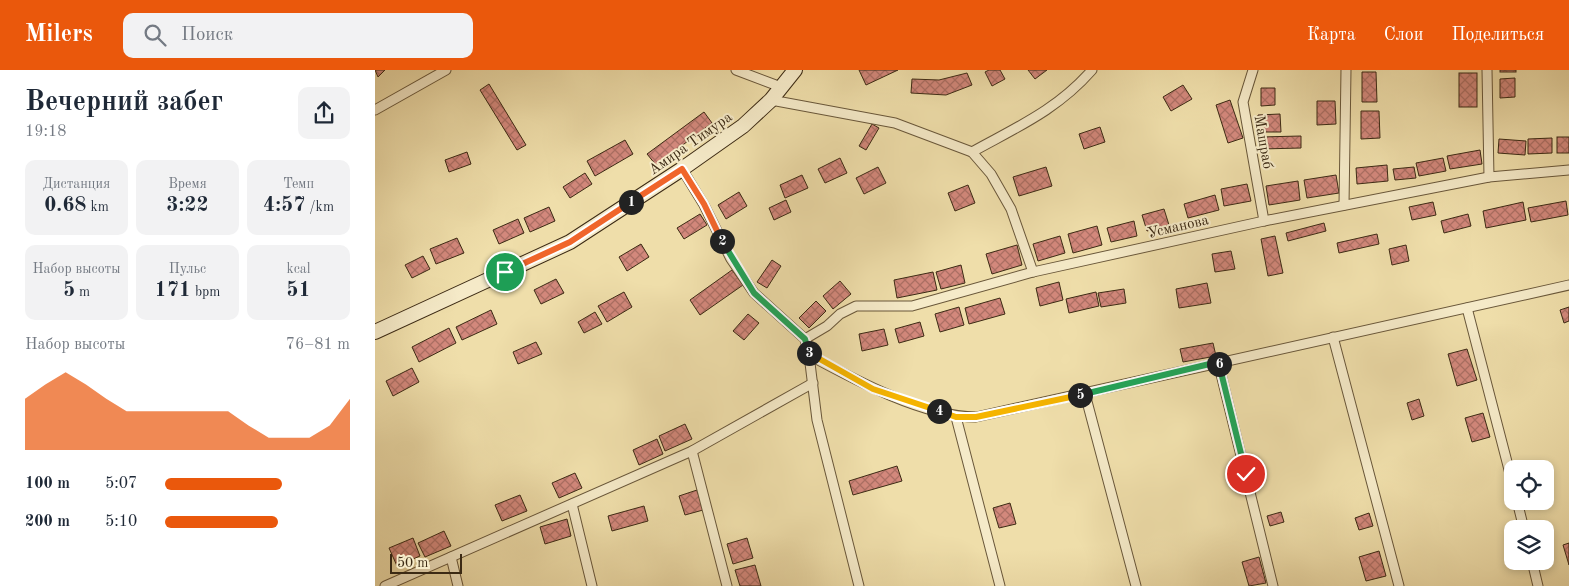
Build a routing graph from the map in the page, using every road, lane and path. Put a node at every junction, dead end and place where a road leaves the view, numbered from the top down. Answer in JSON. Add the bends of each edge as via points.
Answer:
{"nodes":[{"id":1,"x":446,"y":70,"type":"edge"},
{"id":2,"x":736,"y":70,"type":"edge"},
{"id":3,"x":795,"y":70,"type":"edge"},
{"id":4,"x":1091,"y":70,"type":"edge"},
{"id":5,"x":1253,"y":70,"type":"edge"},
{"id":6,"x":1346,"y":70,"type":"edge"},
{"id":7,"x":1487,"y":70,"type":"edge"},
{"id":8,"x":781,"y":87,"type":"junction"},
{"id":9,"x":771,"y":100,"type":"junction"},
{"id":10,"x":375,"y":110,"type":"edge"},
{"id":11,"x":972,"y":152,"type":"junction"},
{"id":12,"x":682,"y":169,"type":"junction"},
{"id":13,"x":1569,"y":170,"type":"edge"},
{"id":14,"x":1489,"y":177,"type":"junction"},
{"id":15,"x":1344,"y":205,"type":"junction"},
{"id":16,"x":1264,"y":221,"type":"junction"},
{"id":17,"x":1033,"y":272,"type":"junction"},
{"id":18,"x":1569,"y":285,"type":"edge"},
{"id":19,"x":1467,"y":308,"type":"junction"},
{"id":20,"x":375,"y":332,"type":"edge"},
{"id":21,"x":1333,"y":336,"type":"junction"},
{"id":22,"x":805,"y":339,"type":"junction"},
{"id":23,"x":809,"y":356,"type":"junction"},
{"id":24,"x":1218,"y":362,"type":"junction"},
{"id":25,"x":813,"y":383,"type":"junction"},
{"id":26,"x":1085,"y":394,"type":"junction"},
{"id":27,"x":956,"y":417,"type":"junction"},
{"id":28,"x":692,"y":451,"type":"junction"},
{"id":29,"x":1507,"y":460,"type":"edge"},
{"id":30,"x":572,"y":504,"type":"junction"},
{"id":31,"x":451,"y":557,"type":"junction"},
{"id":32,"x":1534,"y":570,"type":"edge"},
{"id":33,"x":385,"y":586,"type":"edge"},
{"id":34,"x":458,"y":586,"type":"edge"},
{"id":35,"x":592,"y":586,"type":"edge"},
{"id":36,"x":727,"y":586,"type":"edge"},
{"id":37,"x":859,"y":586,"type":"edge"},
{"id":38,"x":1000,"y":586,"type":"edge"},
{"id":39,"x":1136,"y":586,"type":"edge"},
{"id":40,"x":1273,"y":586,"type":"edge"},
{"id":41,"x":1399,"y":586,"type":"edge"},
{"id":42,"x":1538,"y":586,"type":"edge"}],
"edges":[{"from":1,"to":10,"type":"street"},
{"from":2,"to":8,"type":"street"},
{"from":3,"to":8,"type":"street","name":"Амира Тимура"},
{"from":4,"to":11,"type":"street","via":[[1073,92],[1051,108]]},
{"from":5,"to":16,"type":"street","name":"Машраб","via":[[1243,102]]},
{"from":6,"to":15,"type":"street"},
{"from":7,"to":14,"type":"street"},
{"from":8,"to":9,"type":"street","name":"Амира Тимура"},
{"from":9,"to":11,"type":"street","via":[[895,123]]},
{"from":9,"to":12,"type":"street","name":"Амира Тимура","via":[[743,126]]},
{"from":11,"to":17,"type":"street","via":[[991,174],[1011,209]]},
{"from":12,"to":20,"type":"street","name":"Амира Тимура","via":[[570,242]]},
{"from":12,"to":22,"type":"street","via":[[704,204],[731,259],[754,293]]},
{"from":13,"to":14,"type":"street","name":"Усманова"},
{"from":14,"to":15,"type":"street","name":"Усманова"},
{"from":15,"to":16,"type":"street","name":"Усманова"},
{"from":16,"to":17,"type":"street","name":"Усманова"},
{"from":17,"to":22,"type":"street","name":"Усманова","via":[[912,306],[856,306]]},
{"from":18,"to":19,"type":"street"},
{"from":19,"to":21,"type":"street"},
{"from":19,"to":29,"type":"street"},
{"from":21,"to":24,"type":"street"},
{"from":21,"to":41,"type":"street"},
{"from":22,"to":23,"type":"street"},
{"from":23,"to":25,"type":"street"},
{"from":23,"to":27,"type":"street","via":[[873,389]]},
{"from":24,"to":26,"type":"street"},
{"from":24,"to":40,"type":"street"},
{"from":25,"to":28,"type":"street"},
{"from":25,"to":37,"type":"street","via":[[817,420]]},
{"from":26,"to":27,"type":"street","via":[[976,417]]},
{"from":26,"to":39,"type":"street"},
{"from":27,"to":38,"type":"street"},
{"from":28,"to":30,"type":"street"},
{"from":28,"to":36,"type":"street"},
{"from":30,"to":31,"type":"street"},
{"from":30,"to":35,"type":"street"},
{"from":31,"to":33,"type":"street"},
{"from":31,"to":34,"type":"street"},
{"from":32,"to":42,"type":"street"}]}
